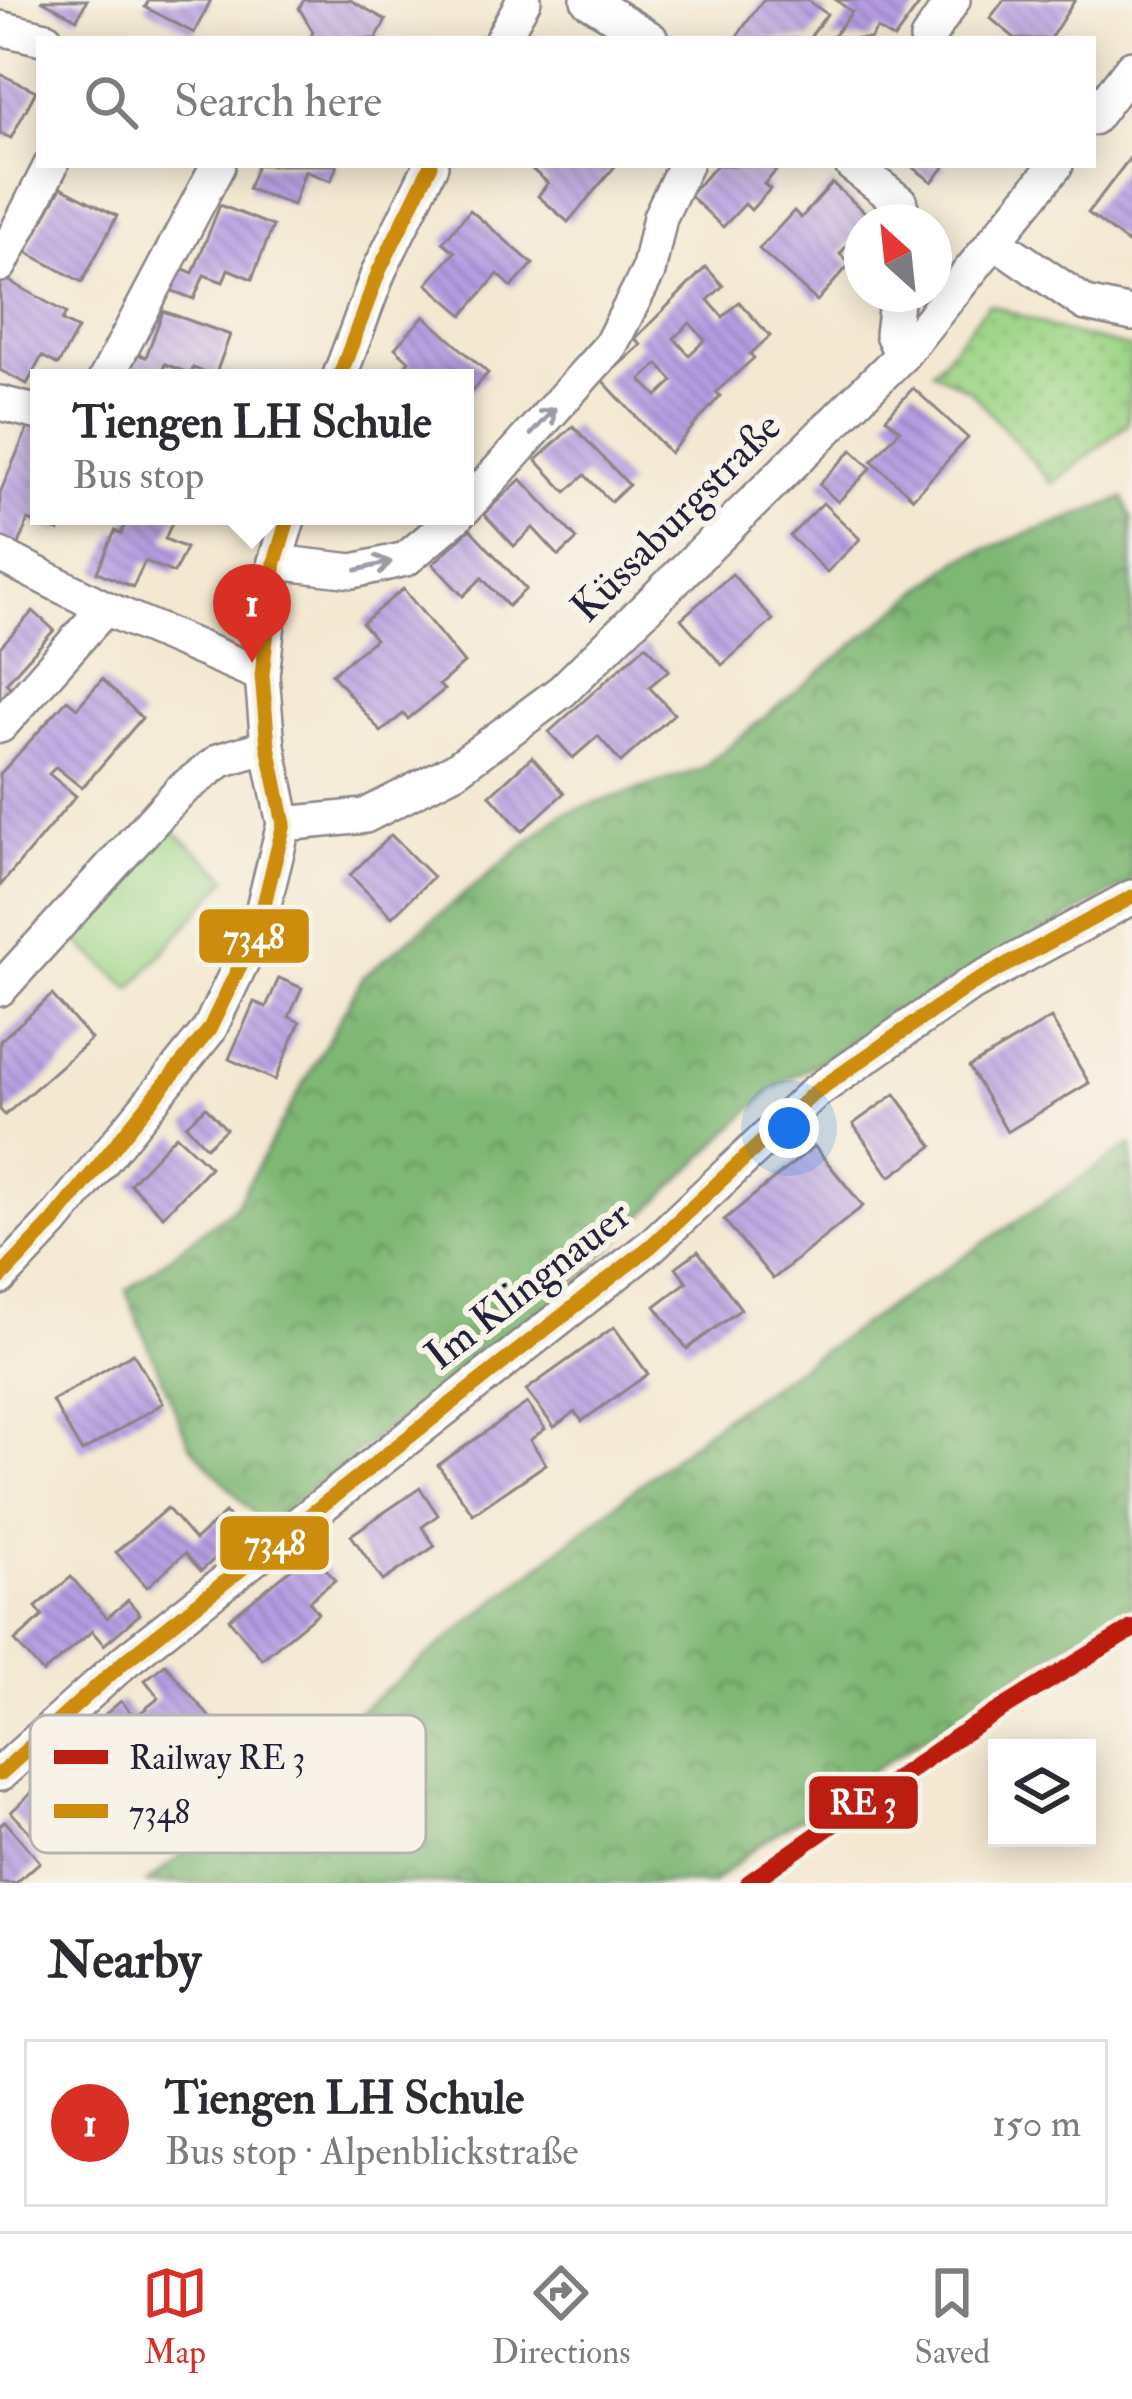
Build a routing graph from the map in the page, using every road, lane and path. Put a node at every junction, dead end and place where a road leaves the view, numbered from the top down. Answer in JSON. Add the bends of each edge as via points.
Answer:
{"nodes":[{"id":1,"x":524,"y":0,"type":"edge"},
{"id":2,"x":588,"y":0,"type":"edge"},
{"id":3,"x":953,"y":0,"type":"edge"},
{"id":4,"x":0,"y":28,"type":"edge"},
{"id":5,"x":504,"y":36,"type":"edge"},
{"id":6,"x":646,"y":36,"type":"edge"},
{"id":7,"x":929,"y":36,"type":"edge"},
{"id":8,"x":36,"y":37,"type":"edge"},
{"id":9,"x":1132,"y":68,"type":"edge"},
{"id":10,"x":1096,"y":114,"type":"edge"},
{"id":11,"x":49,"y":168,"type":"edge"},
{"id":12,"x":216,"y":168,"type":"edge"},
{"id":13,"x":430,"y":168,"type":"edge"},
{"id":14,"x":684,"y":168,"type":"edge"},
{"id":15,"x":856,"y":168,"type":"edge"},
{"id":16,"x":1054,"y":168,"type":"edge"},
{"id":17,"x":900,"y":204,"type":"edge"},
{"id":18,"x":997,"y":242,"type":"junction"},
{"id":19,"x":0,"y":265,"type":"edge"},
{"id":20,"x":895,"y":312,"type":"edge"},
{"id":21,"x":1132,"y":314,"type":"edge"},
{"id":22,"x":902,"y":355,"type":"junction"},
{"id":23,"x":111,"y":369,"type":"edge"},
{"id":24,"x":341,"y":369,"type":"edge"},
{"id":25,"x":0,"y":403,"type":"edge"},
{"id":26,"x":30,"y":411,"type":"edge"},
{"id":27,"x":474,"y":498,"type":"edge"},
{"id":28,"x":286,"y":525,"type":"edge"},
{"id":29,"x":447,"y":525,"type":"edge"},
{"id":30,"x":0,"y":555,"type":"edge"},
{"id":31,"x":275,"y":562,"type":"junction"},
{"id":32,"x":105,"y":608,"type":"junction"},
{"id":33,"x":262,"y":675,"type":"junction"},
{"id":34,"x":0,"y":726,"type":"edge"},
{"id":35,"x":268,"y":746,"type":"junction"},
{"id":36,"x":284,"y":824,"type":"junction"},
{"id":37,"x":1132,"y":897,"type":"edge"},
{"id":38,"x":0,"y":989,"type":"edge"},
{"id":39,"x":0,"y":1278,"type":"edge"},
{"id":40,"x":66,"y":1715,"type":"edge"},
{"id":41,"x":30,"y":1747,"type":"edge"},
{"id":42,"x":0,"y":1774,"type":"edge"}],
"edges":[{"from":1,"to":5,"type":"street"},
{"from":2,"to":6,"type":"street"},
{"from":3,"to":7,"type":"street"},
{"from":4,"to":8,"type":"street"},
{"from":9,"to":10,"type":"street"},
{"from":11,"to":19,"type":"street"},
{"from":12,"to":23,"type":"street"},
{"from":13,"to":24,"type":"street"},
{"from":27,"to":14,"type":"street","one_way":true,"via":[[610,346],[648,272],[660,217]]},
{"from":15,"to":17,"type":"street"},
{"from":16,"to":18,"type":"street","name":"Küssaburgstraße"},
{"from":18,"to":21,"type":"street","via":[[1086,304]]},
{"from":18,"to":22,"type":"street","name":"Küssaburgstraße"},
{"from":20,"to":22,"type":"street","via":[[892,334]]},
{"from":22,"to":36,"type":"street","name":"Küssaburgstraße","via":[[562,691],[455,770],[365,816]]},
{"from":25,"to":26,"type":"street"},
{"from":28,"to":31,"type":"street"},
{"from":31,"to":29,"type":"street","one_way":true,"via":[[352,572],[406,559]]},
{"from":30,"to":32,"type":"street"},
{"from":31,"to":33,"type":"street"},
{"from":32,"to":33,"type":"street"},
{"from":32,"to":34,"type":"street"},
{"from":33,"to":35,"type":"street"},
{"from":35,"to":36,"type":"street"},
{"from":35,"to":38,"type":"street","via":[[221,760],[180,791]]},
{"from":36,"to":39,"type":"street","via":[[257,928],[209,1030]]},
{"from":37,"to":40,"type":"street","name":"Im Klingnauer","via":[[968,986],[814,1093],[651,1246]]},
{"from":41,"to":42,"type":"street","name":"Im Klingnauer"}]}
